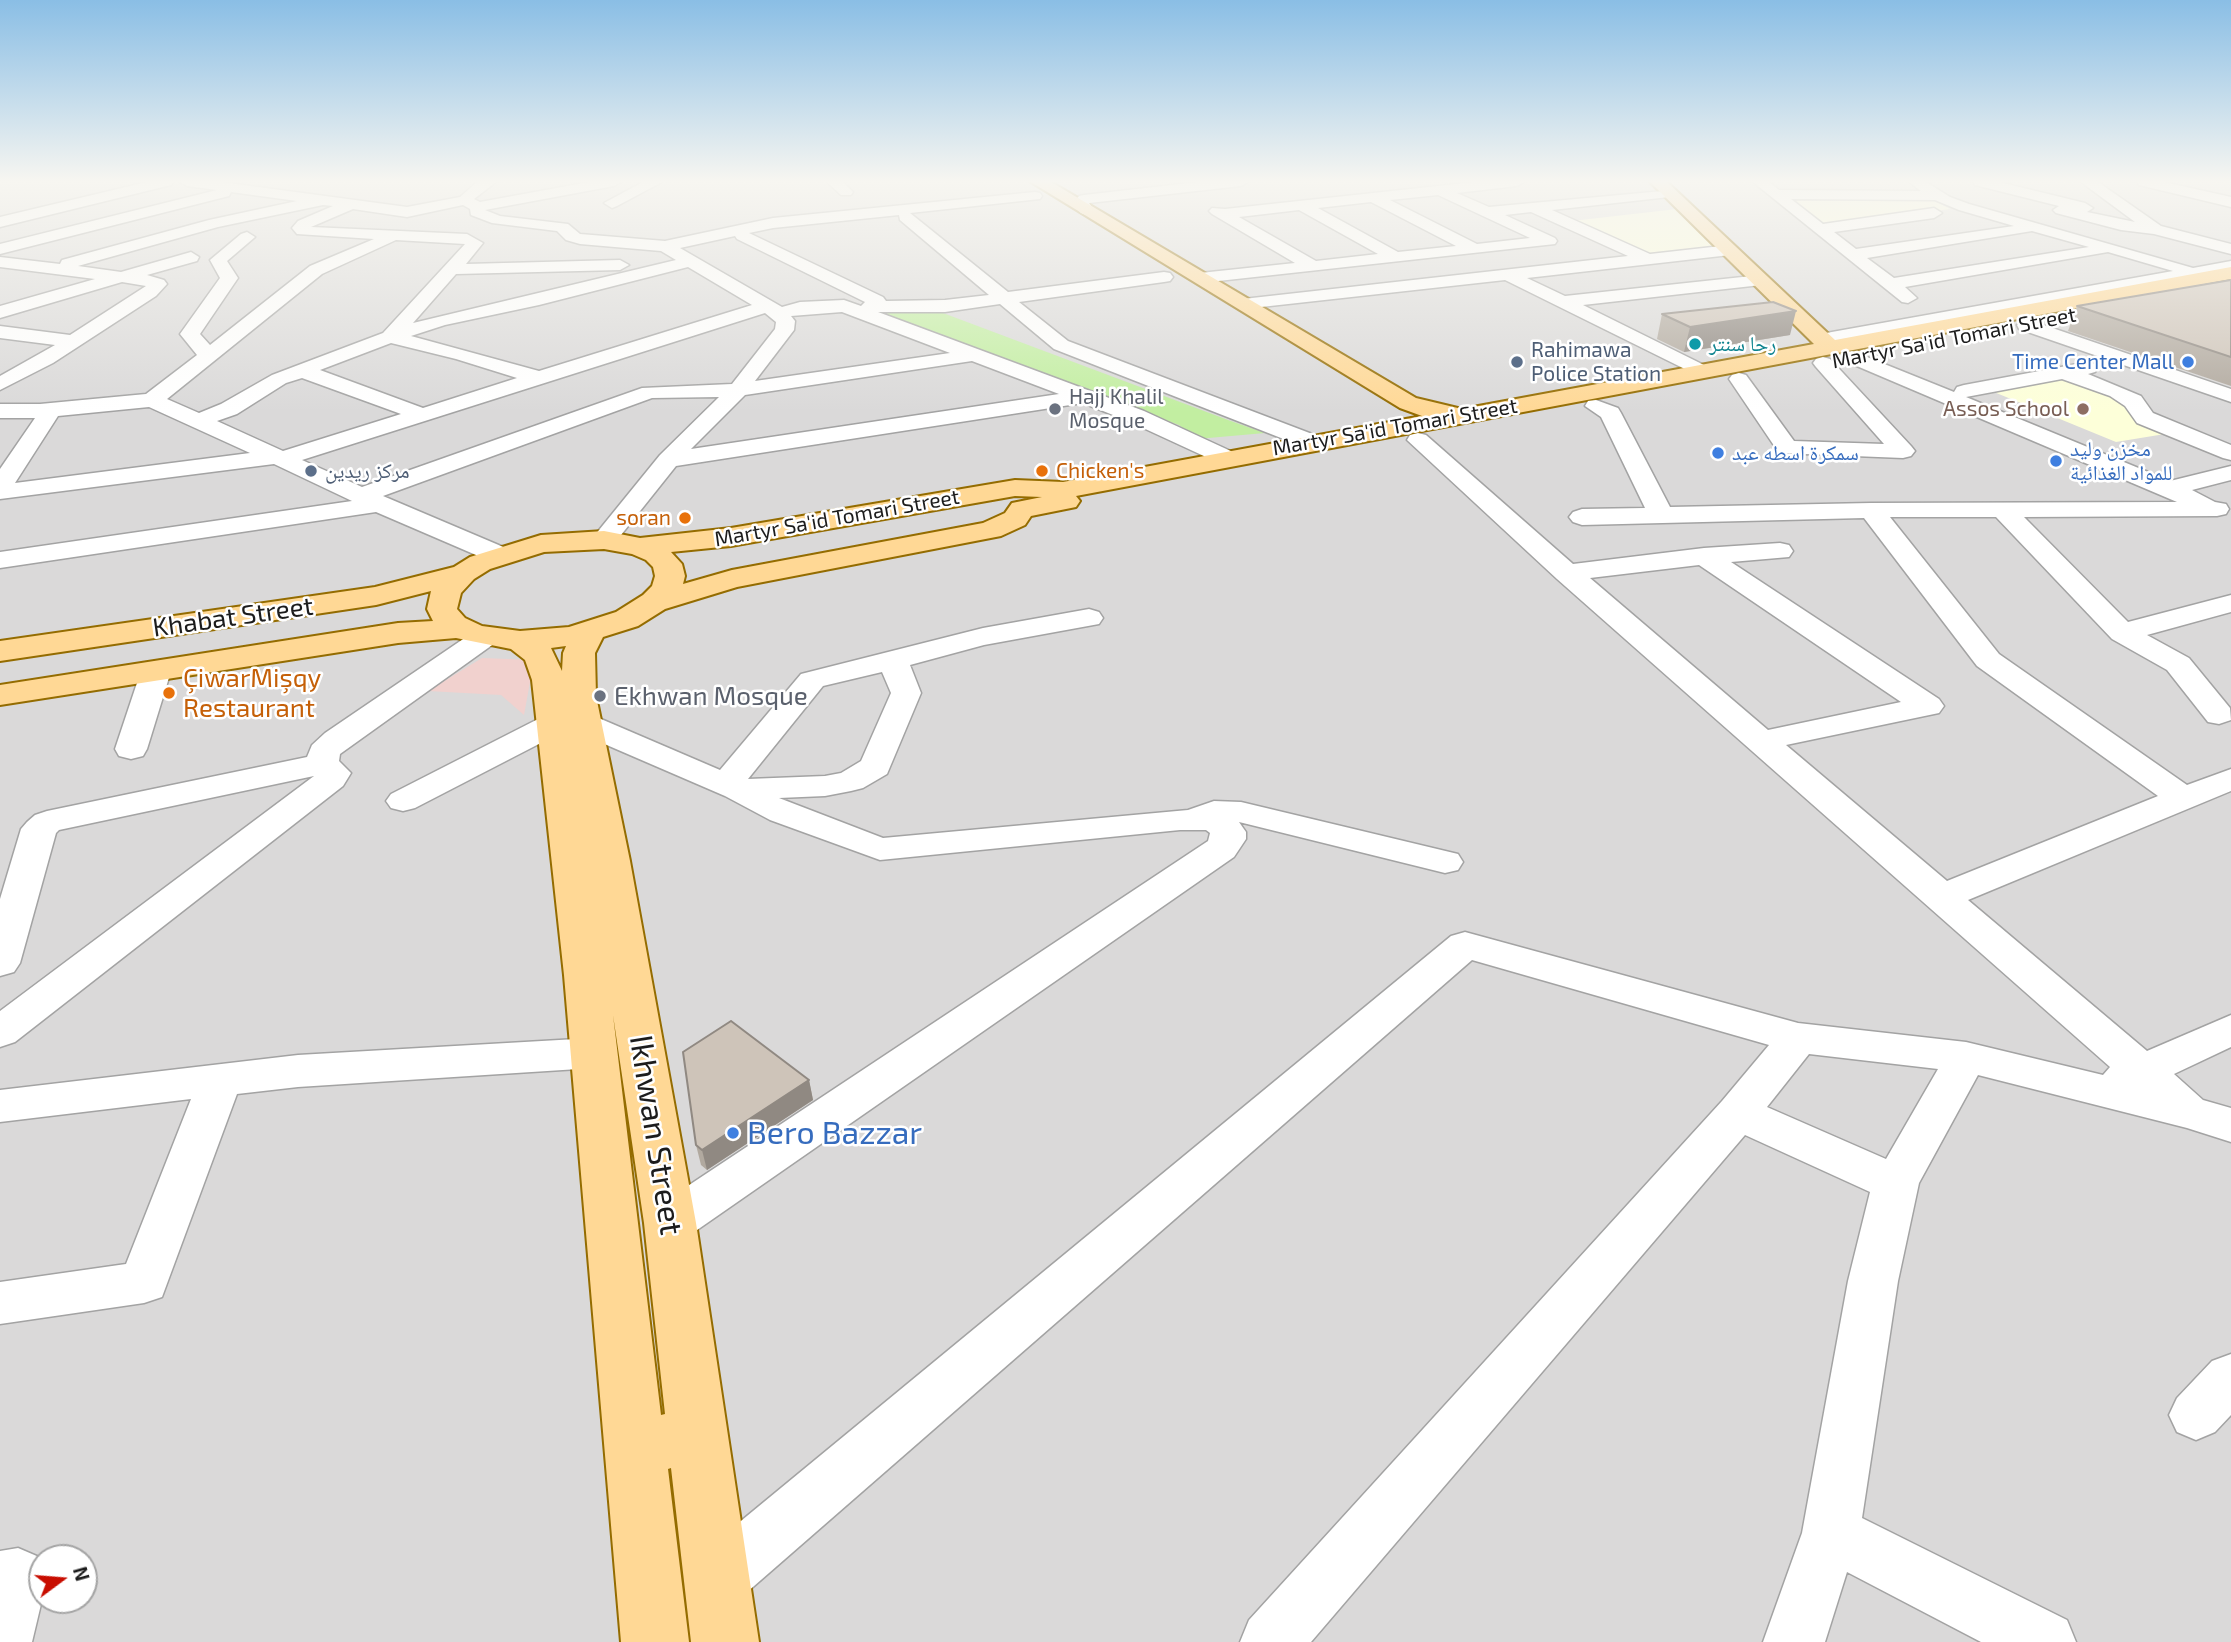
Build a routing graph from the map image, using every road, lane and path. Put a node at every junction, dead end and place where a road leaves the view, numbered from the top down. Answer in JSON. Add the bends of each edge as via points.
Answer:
{"nodes":[{"id":1,"x":87,"y":259,"type":"edge"},
{"id":2,"x":186,"y":259,"type":"edge"},
{"id":3,"x":220,"y":259,"type":"edge"},
{"id":4,"x":342,"y":259,"type":"edge"},
{"id":5,"x":460,"y":259,"type":"edge"},
{"id":6,"x":634,"y":259,"type":"edge"},
{"id":7,"x":672,"y":259,"type":"edge"},
{"id":8,"x":684,"y":259,"type":"edge"},
{"id":9,"x":789,"y":259,"type":"edge"},
{"id":10,"x":955,"y":259,"type":"edge"},
{"id":11,"x":1135,"y":259,"type":"edge"},
{"id":12,"x":1167,"y":259,"type":"edge"},
{"id":13,"x":1300,"y":259,"type":"edge"},
{"id":14,"x":1378,"y":259,"type":"edge"},
{"id":15,"x":1490,"y":259,"type":"edge"},
{"id":16,"x":1586,"y":259,"type":"edge"},
{"id":17,"x":1642,"y":259,"type":"edge"},
{"id":18,"x":1739,"y":259,"type":"edge"},
{"id":19,"x":1858,"y":259,"type":"edge"},
{"id":20,"x":2046,"y":259,"type":"edge"},
{"id":21,"x":2148,"y":259,"type":"edge"},
{"id":22,"x":0,"y":262,"type":"edge"},
{"id":23,"x":1597,"y":264,"type":"junction"},
{"id":24,"x":1311,"y":265,"type":"junction"},
{"id":25,"x":2231,"y":266,"type":"edge"},
{"id":26,"x":50,"y":269,"type":"junction"},
{"id":27,"x":450,"y":269,"type":"junction"},
{"id":28,"x":2195,"y":272,"type":"junction"},
{"id":29,"x":1514,"y":273,"type":"junction"},
{"id":30,"x":126,"y":277,"type":"junction"},
{"id":31,"x":1164,"y":277,"type":"junction"},
{"id":32,"x":1200,"y":278,"type":"junction"},
{"id":33,"x":1761,"y":280,"type":"junction"},
{"id":34,"x":0,"y":282,"type":"edge"},
{"id":35,"x":1890,"y":284,"type":"junction"},
{"id":36,"x":2227,"y":285,"type":"edge"},
{"id":37,"x":1005,"y":300,"type":"junction"},
{"id":38,"x":1562,"y":302,"type":"junction"},
{"id":39,"x":1243,"y":304,"type":"junction"},
{"id":40,"x":844,"y":306,"type":"junction"},
{"id":41,"x":890,"y":308,"type":"junction"},
{"id":42,"x":771,"y":310,"type":"junction"},
{"id":43,"x":0,"y":312,"type":"edge"},
{"id":44,"x":1796,"y":314,"type":"junction"},
{"id":45,"x":1770,"y":317,"type":"edge"},
{"id":46,"x":1933,"y":318,"type":"junction"},
{"id":47,"x":2026,"y":325,"type":"junction"},
{"id":48,"x":1665,"y":329,"type":"edge"},
{"id":49,"x":0,"y":332,"type":"edge"},
{"id":50,"x":1626,"y":334,"type":"junction"},
{"id":51,"x":390,"y":337,"type":"junction"},
{"id":52,"x":74,"y":341,"type":"junction"},
{"id":53,"x":207,"y":354,"type":"junction"},
{"id":54,"x":974,"y":355,"type":"junction"},
{"id":55,"x":1308,"y":355,"type":"junction"},
{"id":56,"x":1852,"y":355,"type":"junction"},
{"id":57,"x":2129,"y":361,"type":"junction"},
{"id":58,"x":303,"y":371,"type":"junction"},
{"id":59,"x":2066,"y":373,"type":"junction"},
{"id":60,"x":539,"y":378,"type":"junction"},
{"id":61,"x":1739,"y":379,"type":"junction"},
{"id":62,"x":1692,"y":380,"type":"junction"},
{"id":63,"x":0,"y":384,"type":"edge"},
{"id":64,"x":738,"y":390,"type":"junction"},
{"id":65,"x":1964,"y":391,"type":"junction"},
{"id":66,"x":2231,"y":396,"type":"edge"},
{"id":67,"x":1085,"y":397,"type":"junction"},
{"id":68,"x":152,"y":400,"type":"junction"},
{"id":69,"x":1415,"y":406,"type":"junction"},
{"id":70,"x":1596,"y":406,"type":"junction"},
{"id":71,"x":51,"y":410,"type":"junction"},
{"id":72,"x":1,"y":412,"type":"edge"},
{"id":73,"x":1480,"y":412,"type":"junction"},
{"id":74,"x":423,"y":415,"type":"junction"},
{"id":75,"x":198,"y":421,"type":"junction"},
{"id":76,"x":1352,"y":436,"type":"junction"},
{"id":77,"x":1418,"y":440,"type":"junction"},
{"id":78,"x":1312,"y":442,"type":"junction"},
{"id":79,"x":2231,"y":453,"type":"edge"},
{"id":80,"x":279,"y":458,"type":"junction"},
{"id":81,"x":1227,"y":458,"type":"junction"},
{"id":82,"x":668,"y":460,"type":"junction"},
{"id":83,"x":2231,"y":473,"type":"edge"},
{"id":84,"x":2178,"y":486,"type":"junction"},
{"id":85,"x":0,"y":489,"type":"edge"},
{"id":86,"x":370,"y":500,"type":"junction"},
{"id":87,"x":2227,"y":508,"type":"edge"},
{"id":88,"x":1871,"y":510,"type":"junction"},
{"id":89,"x":2004,"y":510,"type":"junction"},
{"id":90,"x":1660,"y":513,"type":"junction"},
{"id":91,"x":1582,"y":517,"type":"dead end"},
{"id":92,"x":604,"y":540,"type":"junction"},
{"id":93,"x":706,"y":541,"type":"junction"},
{"id":94,"x":640,"y":547,"type":"junction"},
{"id":95,"x":1780,"y":551,"type":"dead end"},
{"id":96,"x":499,"y":555,"type":"junction"},
{"id":97,"x":1704,"y":556,"type":"junction"},
{"id":98,"x":0,"y":560,"type":"edge"},
{"id":99,"x":464,"y":573,"type":"junction"},
{"id":100,"x":1567,"y":573,"type":"junction"},
{"id":101,"x":728,"y":580,"type":"junction"},
{"id":102,"x":392,"y":593,"type":"junction"},
{"id":103,"x":654,"y":602,"type":"junction"},
{"id":104,"x":2231,"y":603,"type":"edge"},
{"id":105,"x":1089,"y":618,"type":"dead end"},
{"id":106,"x":473,"y":632,"type":"junction"},
{"id":107,"x":2122,"y":633,"type":"junction"},
{"id":108,"x":384,"y":635,"type":"junction"},
{"id":109,"x":558,"y":647,"type":"junction"},
{"id":110,"x":0,"y":651,"type":"edge"},
{"id":111,"x":893,"y":660,"type":"junction"},
{"id":112,"x":156,"y":671,"type":"junction"},
{"id":113,"x":0,"y":695,"type":"edge"},
{"id":114,"x":2219,"y":715,"type":"dead end"},
{"id":115,"x":568,"y":723,"type":"junction"},
{"id":116,"x":1760,"y":741,"type":"junction"},
{"id":117,"x":131,"y":749,"type":"dead end"},
{"id":118,"x":322,"y":764,"type":"junction"},
{"id":119,"x":2231,"y":779,"type":"edge"},
{"id":120,"x":731,"y":787,"type":"junction"},
{"id":121,"x":2183,"y":798,"type":"junction"},
{"id":122,"x":403,"y":801,"type":"dead end"},
{"id":123,"x":1195,"y":819,"type":"junction"},
{"id":124,"x":1446,"y":862,"type":"dead end"},
{"id":125,"x":1941,"y":897,"type":"junction"},
{"id":126,"x":2,"y":953,"type":"edge"},
{"id":127,"x":2231,"y":1030,"type":"edge"},
{"id":128,"x":0,"y":1032,"type":"edge"},
{"id":129,"x":1798,"y":1038,"type":"junction"},
{"id":130,"x":594,"y":1053,"type":"junction"},
{"id":131,"x":1966,"y":1057,"type":"junction"},
{"id":132,"x":2142,"y":1071,"type":"junction"},
{"id":133,"x":220,"y":1080,"type":"junction"},
{"id":134,"x":2096,"y":1091,"type":"junction"},
{"id":135,"x":0,"y":1107,"type":"edge"},
{"id":136,"x":2190,"y":1112,"type":"junction"},
{"id":137,"x":1738,"y":1114,"type":"junction"},
{"id":138,"x":2231,"y":1125,"type":"edge"},
{"id":139,"x":1896,"y":1184,"type":"junction"},
{"id":140,"x":670,"y":1223,"type":"junction"},
{"id":141,"x":0,"y":1303,"type":"edge"},
{"id":142,"x":2231,"y":1378,"type":"edge"},
{"id":143,"x":2196,"y":1415,"type":"dead end"},
{"id":144,"x":698,"y":1432,"type":"junction"},
{"id":145,"x":637,"y":1451,"type":"junction"},
{"id":146,"x":1831,"y":1533,"type":"junction"},
{"id":147,"x":717,"y":1579,"type":"junction"},
{"id":148,"x":0,"y":1581,"type":"edge"},
{"id":149,"x":1,"y":1642,"type":"edge"},
{"id":150,"x":655,"y":1642,"type":"edge"},
{"id":151,"x":725,"y":1642,"type":"edge"},
{"id":152,"x":1271,"y":1642,"type":"edge"},
{"id":153,"x":1794,"y":1642,"type":"edge"},
{"id":154,"x":2045,"y":1642,"type":"edge"}],
"edges":[{"from":1,"to":26,"type":"street"},
{"from":2,"to":30,"type":"street"},
{"from":3,"to":53,"type":"street","via":[[229,278],[190,334]]},
{"from":4,"to":53,"type":"street","via":[[316,270]]},
{"from":5,"to":27,"type":"street"},
{"from":6,"to":27,"type":"street"},
{"from":7,"to":51,"type":"street","via":[[539,300],[441,320]]},
{"from":8,"to":42,"type":"street"},
{"from":9,"to":41,"type":"street"},
{"from":10,"to":37,"type":"street"},
{"from":11,"to":31,"type":"main road"},
{"from":12,"to":32,"type":"main road"},
{"from":13,"to":24,"type":"street"},
{"from":14,"to":24,"type":"street"},
{"from":15,"to":29,"type":"street"},
{"from":16,"to":23,"type":"street"},
{"from":17,"to":23,"type":"street"},
{"from":18,"to":33,"type":"main road"},
{"from":19,"to":35,"type":"street"},
{"from":20,"to":35,"type":"street"},
{"from":21,"to":28,"type":"street"},
{"from":22,"to":26,"type":"street"},
{"from":23,"to":29,"type":"street"},
{"from":24,"to":32,"type":"street"},
{"from":25,"to":28,"type":"street"},
{"from":26,"to":30,"type":"street"},
{"from":26,"to":34,"type":"street"},
{"from":27,"to":51,"type":"street"},
{"from":28,"to":46,"type":"street"},
{"from":29,"to":38,"type":"street"},
{"from":29,"to":39,"type":"street"},
{"from":30,"to":43,"type":"street"},
{"from":30,"to":52,"type":"street","via":[[158,284]]},
{"from":31,"to":37,"type":"street"},
{"from":31,"to":55,"type":"main road","via":[[1283,351]]},
{"from":32,"to":39,"type":"main road"},
{"from":33,"to":38,"type":"street"},
{"from":33,"to":44,"type":"main road"},
{"from":35,"to":46,"type":"street"},
{"from":36,"to":47,"type":"main road","name":"Martyr Sa'id Tomari Street"},
{"from":36,"to":56,"type":"main road","name":"Martyr Sa'id Tomari Street"},
{"from":37,"to":41,"type":"street"},
{"from":37,"to":78,"type":"street","via":[[1061,345]]},
{"from":38,"to":50,"type":"street"},
{"from":39,"to":55,"type":"main road"},
{"from":40,"to":41,"type":"street"},
{"from":40,"to":42,"type":"street"},
{"from":40,"to":54,"type":"street"},
{"from":42,"to":60,"type":"street"},
{"from":42,"to":64,"type":"street","via":[[786,321],[784,330]]},
{"from":44,"to":45,"type":"street"},
{"from":44,"to":56,"type":"main road"},
{"from":46,"to":56,"type":"street"},
{"from":47,"to":56,"type":"main road","name":"Martyr Sa'id Tomari Street"},
{"from":47,"to":57,"type":"street"},
{"from":48,"to":50,"type":"street"},
{"from":49,"to":52,"type":"street"},
{"from":50,"to":62,"type":"street"},
{"from":51,"to":58,"type":"street"},
{"from":51,"to":60,"type":"street"},
{"from":52,"to":63,"type":"street"},
{"from":53,"to":68,"type":"street"},
{"from":54,"to":64,"type":"street"},
{"from":54,"to":67,"type":"street"},
{"from":55,"to":69,"type":"main road"},
{"from":56,"to":61,"type":"main road","name":"Martyr Sa'id Tomari Street"},
{"from":56,"to":61,"type":"street","via":[[1903,452],[1787,448]]},
{"from":56,"to":62,"type":"main road","name":"Martyr Sa'id Tomari Street"},
{"from":56,"to":65,"type":"street"},
{"from":56,"to":84,"type":"street"},
{"from":57,"to":59,"type":"street"},
{"from":57,"to":66,"type":"street"},
{"from":58,"to":74,"type":"street"},
{"from":58,"to":75,"type":"street"},
{"from":59,"to":65,"type":"street"},
{"from":59,"to":79,"type":"street","via":[[2133,401],[2145,418]]},
{"from":60,"to":74,"type":"street"},
{"from":61,"to":62,"type":"main road","name":"Martyr Sa'id Tomari Street"},
{"from":62,"to":70,"type":"main road","name":"Martyr Sa'id Tomari Street"},
{"from":62,"to":73,"type":"main road","name":"Martyr Sa'id Tomari Street","via":[[1672,384],[1647,381]]},
{"from":64,"to":82,"type":"street"},
{"from":64,"to":86,"type":"street","via":[[649,393]]},
{"from":65,"to":84,"type":"street"},
{"from":67,"to":81,"type":"street"},
{"from":67,"to":82,"type":"street"},
{"from":68,"to":71,"type":"street"},
{"from":68,"to":75,"type":"street"},
{"from":69,"to":73,"type":"main road","via":[[1449,413]]},
{"from":69,"to":76,"type":"main road","via":[[1412,414],[1381,413],[1375,426]]},
{"from":70,"to":77,"type":"main road","name":"Martyr Sa'id Tomari Street"},
{"from":70,"to":90,"type":"street","via":[[1610,413]]},
{"from":71,"to":72,"type":"street"},
{"from":71,"to":85,"type":"street"},
{"from":73,"to":76,"type":"main road","name":"Martyr Sa'id Tomari Street"},
{"from":74,"to":80,"type":"street"},
{"from":75,"to":80,"type":"street"},
{"from":76,"to":78,"type":"main road","name":"Martyr Sa'id Tomari Street"},
{"from":77,"to":100,"type":"street"},
{"from":77,"to":101,"type":"main road","name":"Martyr Sa'id Tomari Street","via":[[1022,509],[1015,519],[991,530]]},
{"from":78,"to":81,"type":"main road","name":"Martyr Sa'id Tomari Street"},
{"from":80,"to":85,"type":"street"},
{"from":80,"to":86,"type":"street"},
{"from":81,"to":93,"type":"main road","name":"Martyr Sa'id Tomari Street","via":[[1063,490],[1015,488]]},
{"from":82,"to":92,"type":"street"},
{"from":83,"to":84,"type":"street"},
{"from":84,"to":87,"type":"street"},
{"from":86,"to":96,"type":"street"},
{"from":86,"to":98,"type":"street"},
{"from":87,"to":89,"type":"street"},
{"from":88,"to":89,"type":"street"},
{"from":88,"to":90,"type":"street"},
{"from":88,"to":121,"type":"street","via":[[1988,660]]},
{"from":89,"to":107,"type":"street"},
{"from":90,"to":91,"type":"street"},
{"from":92,"to":94,"type":"main road"},
{"from":92,"to":96,"type":"main road","via":[[541,544]]},
{"from":93,"to":94,"type":"main road","name":"Martyr Sa'id Tomari Street"},
{"from":93,"to":101,"type":"main road","via":[[694,548],[689,565],[710,578]]},
{"from":94,"to":103,"type":"main road","via":[[667,564],[666,589]]},
{"from":95,"to":97,"type":"street"},
{"from":96,"to":99,"type":"main road"},
{"from":97,"to":100,"type":"street"},
{"from":97,"to":116,"type":"street","via":[[1928,706]]},
{"from":99,"to":102,"type":"main road","name":"Khabat Street"},
{"from":99,"to":106,"type":"main road","via":[[442,600],[446,617]]},
{"from":100,"to":116,"type":"street"},
{"from":101,"to":103,"type":"main road","name":"Martyr Sa'id Tomari Street"},
{"from":102,"to":108,"type":"main road","via":[[413,597],[422,605],[420,616]]},
{"from":102,"to":110,"type":"main road","name":"Khabat Street"},
{"from":103,"to":109,"type":"main road","name":"Martyr Sa'id Tomari Street","via":[[627,619]]},
{"from":104,"to":107,"type":"street"},
{"from":105,"to":111,"type":"street","via":[[982,636]]},
{"from":106,"to":108,"type":"main road","name":"Khabat Street"},
{"from":106,"to":109,"type":"main road","name":"Khabat Street"},
{"from":106,"to":118,"type":"street","via":[[336,740],[324,752]]},
{"from":107,"to":114,"type":"street","via":[[2178,664]]},
{"from":108,"to":112,"type":"main road","name":"Khabat Street"},
{"from":109,"to":115,"type":"main road","name":"Ikhwan Street"},
{"from":111,"to":120,"type":"street","via":[[812,680]]},
{"from":111,"to":120,"type":"street","via":[[906,693],[875,767],[851,781],[825,786]]},
{"from":112,"to":113,"type":"main road","name":"Khabat Street"},
{"from":112,"to":117,"type":"street"},
{"from":115,"to":120,"type":"street"},
{"from":115,"to":122,"type":"street"},
{"from":115,"to":130,"type":"main road","name":"Ikhwan Street"},
{"from":115,"to":140,"type":"main road","name":"Ikhwan Street","via":[[610,861]]},
{"from":116,"to":125,"type":"street"},
{"from":118,"to":126,"type":"street","via":[[47,822],[39,829]]},
{"from":118,"to":128,"type":"street","via":[[334,773],[331,779]]},
{"from":119,"to":121,"type":"street"},
{"from":120,"to":123,"type":"street","via":[[782,813],[880,849]]},
{"from":121,"to":125,"type":"street"},
{"from":123,"to":124,"type":"street","via":[[1214,811],[1241,812]]},
{"from":123,"to":140,"type":"street","via":[[1225,827],[1228,839],[1221,849]]},
{"from":125,"to":132,"type":"street"},
{"from":127,"to":132,"type":"street"},
{"from":129,"to":131,"type":"street"},
{"from":129,"to":137,"type":"street"},
{"from":129,"to":147,"type":"street","via":[[1465,945]]},
{"from":130,"to":133,"type":"street"},
{"from":130,"to":145,"type":"main road","name":"Ikhwan Street"},
{"from":131,"to":134,"type":"street"},
{"from":131,"to":139,"type":"street"},
{"from":132,"to":134,"type":"street"},
{"from":132,"to":136,"type":"street"},
{"from":133,"to":135,"type":"street"},
{"from":133,"to":141,"type":"street","via":[[144,1282]]},
{"from":134,"to":136,"type":"street"},
{"from":136,"to":138,"type":"street"},
{"from":137,"to":139,"type":"street"},
{"from":137,"to":152,"type":"street"},
{"from":139,"to":146,"type":"street","via":[[1873,1281]]},
{"from":140,"to":144,"type":"main road","name":"Ikhwan Street"},
{"from":142,"to":143,"type":"street"},
{"from":144,"to":145,"type":"main road"},
{"from":144,"to":147,"type":"main road","name":"Ikhwan Street"},
{"from":145,"to":150,"type":"main road","name":"Ikhwan Street"},
{"from":146,"to":153,"type":"street"},
{"from":146,"to":154,"type":"street"},
{"from":147,"to":151,"type":"main road","name":"Ikhwan Street"},
{"from":148,"to":149,"type":"street","via":[[18,1578]]}]}
